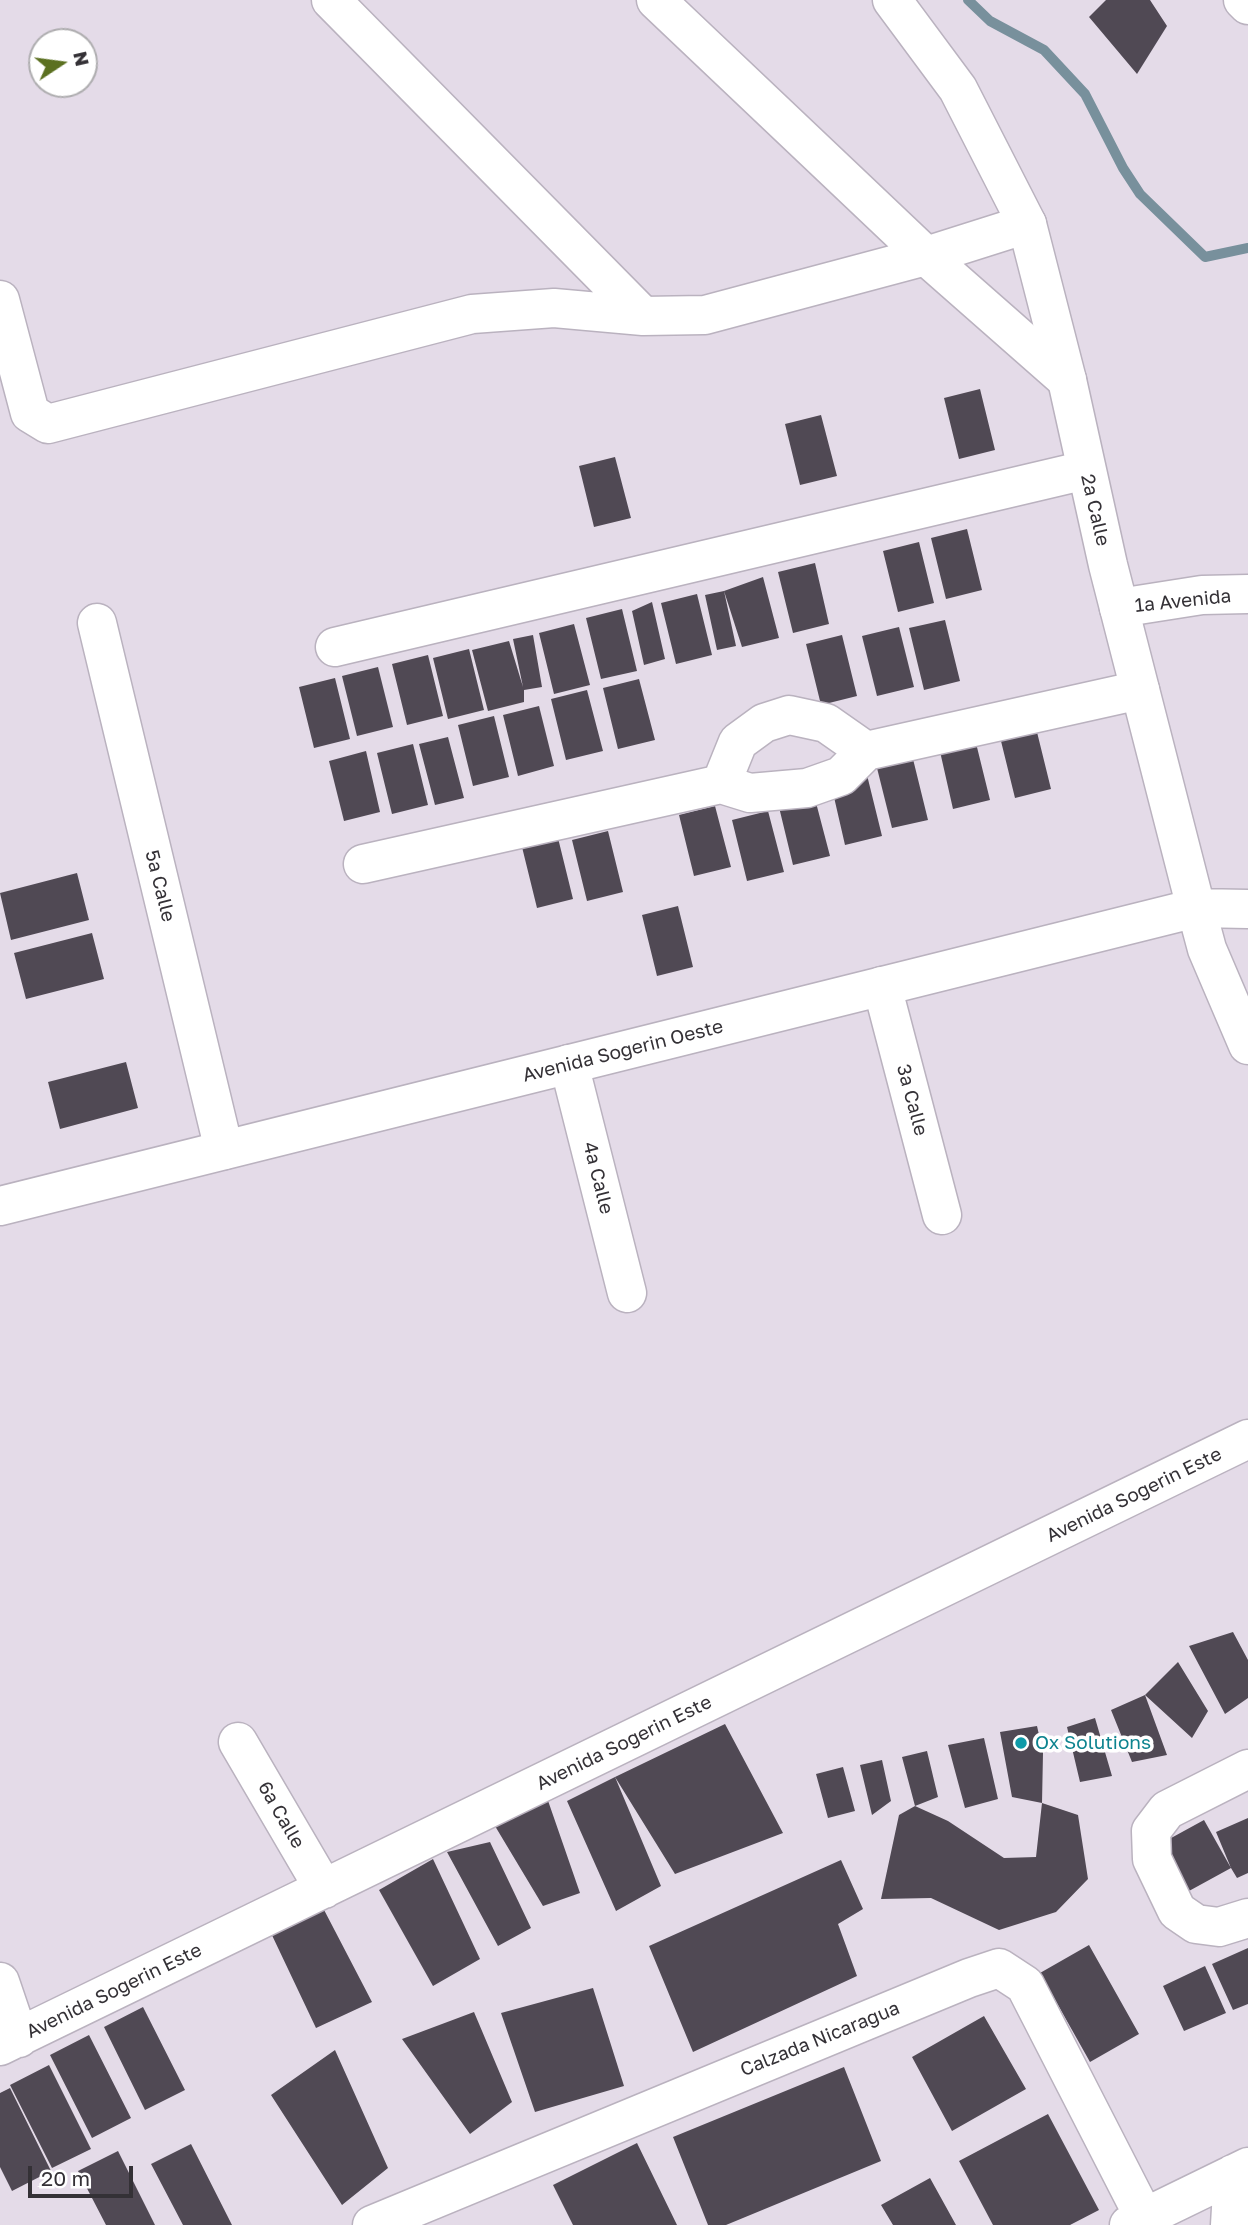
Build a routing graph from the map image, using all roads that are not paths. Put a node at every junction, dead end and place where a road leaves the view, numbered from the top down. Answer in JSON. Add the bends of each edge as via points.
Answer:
{"nodes":[{"id":1,"x":331,"y":0,"type":"edge"},
{"id":2,"x":656,"y":0,"type":"edge"},
{"id":3,"x":892,"y":0,"type":"edge"},
{"id":4,"x":1243,"y":0,"type":"edge"},
{"id":5,"x":1248,"y":5,"type":"edge"},
{"id":6,"x":1027,"y":224,"type":"junction"},
{"id":7,"x":926,"y":256,"type":"junction"},
{"id":8,"x":0,"y":300,"type":"edge"},
{"id":9,"x":643,"y":316,"type":"junction"},
{"id":10,"x":1067,"y":380,"type":"junction"},
{"id":11,"x":1086,"y":470,"type":"junction"},
{"id":12,"x":1248,"y":594,"type":"edge"},
{"id":13,"x":1119,"y":608,"type":"junction"},
{"id":14,"x":96,"y":623,"type":"dead end"},
{"id":15,"x":335,"y":647,"type":"dead end"},
{"id":16,"x":1140,"y":690,"type":"junction"},
{"id":17,"x":866,"y":751,"type":"junction"},
{"id":18,"x":721,"y":784,"type":"junction"},
{"id":19,"x":363,"y":864,"type":"dead end"},
{"id":20,"x":1196,"y":908,"type":"junction"},
{"id":21,"x":1248,"y":909,"type":"edge"},
{"id":22,"x":882,"y":986,"type":"junction"},
{"id":23,"x":1248,"y":1045,"type":"edge"},
{"id":24,"x":569,"y":1064,"type":"junction"},
{"id":25,"x":224,"y":1150,"type":"junction"},
{"id":26,"x":0,"y":1206,"type":"edge"},
{"id":27,"x":942,"y":1215,"type":"dead end"},
{"id":28,"x":627,"y":1293,"type":"dead end"},
{"id":29,"x":1248,"y":1439,"type":"edge"},
{"id":30,"x":238,"y":1742,"type":"dead end"},
{"id":31,"x":1248,"y":1769,"type":"edge"},
{"id":32,"x":324,"y":1889,"type":"junction"},
{"id":33,"x":1248,"y":1918,"type":"edge"},
{"id":34,"x":0,"y":1982,"type":"edge"},
{"id":35,"x":9,"y":2042,"type":"edge"},
{"id":36,"x":1241,"y":2171,"type":"edge"},
{"id":37,"x":1137,"y":2221,"type":"edge"},
{"id":38,"x":372,"y":2225,"type":"edge"},
{"id":39,"x":1230,"y":2225,"type":"edge"}],
"edges":[{"from":1,"to":9,"type":"street"},
{"from":2,"to":7,"type":"street"},
{"from":3,"to":6,"type":"street","name":"2a Calle","via":[[958,89]]},
{"from":4,"to":5,"type":"street"},
{"from":6,"to":7,"type":"street"},
{"from":6,"to":10,"type":"street","name":"2a Calle"},
{"from":7,"to":9,"type":"street","via":[[705,315]]},
{"from":7,"to":10,"type":"street"},
{"from":8,"to":9,"type":"street","via":[[30,414],[48,424],[472,314],[554,308]]},
{"from":10,"to":11,"type":"street","name":"2a Calle"},
{"from":11,"to":13,"type":"street","name":"2a Calle"},
{"from":11,"to":15,"type":"street"},
{"from":12,"to":13,"type":"street","name":"1a Avenida","via":[[1202,595]]},
{"from":13,"to":16,"type":"street","name":"2a Calle"},
{"from":14,"to":25,"type":"street","name":"5a Calle"},
{"from":16,"to":17,"type":"street"},
{"from":16,"to":20,"type":"street","name":"2a Calle"},
{"from":17,"to":18,"type":"street","via":[[841,776],[807,788],[750,793]]},
{"from":17,"to":18,"type":"street","via":[[826,723],[789,715],[764,723],[738,742]]},
{"from":18,"to":19,"type":"street"},
{"from":20,"to":21,"type":"street","name":"Avenida Sogerin Oeste"},
{"from":20,"to":22,"type":"street","name":"Avenida Sogerin Oeste"},
{"from":20,"to":23,"type":"street","name":"2a Calle"},
{"from":22,"to":24,"type":"street","name":"Avenida Sogerin Oeste"},
{"from":22,"to":27,"type":"street","name":"3a Calle"},
{"from":24,"to":25,"type":"street","name":"Avenida Sogerin Oeste"},
{"from":24,"to":28,"type":"street","name":"4a Calle"},
{"from":25,"to":26,"type":"street","name":"Avenida Sogerin Oeste"},
{"from":29,"to":32,"type":"street","name":"Avenida Sogerin Este"},
{"from":30,"to":32,"type":"street","name":"6a Calle"},
{"from":31,"to":33,"type":"street","via":[[1167,1810],[1151,1831],[1152,1859],[1177,1911],[1196,1924],[1219,1927]]},
{"from":32,"to":35,"type":"street","name":"Avenida Sogerin Este"},
{"from":34,"to":35,"type":"street"},
{"from":36,"to":37,"type":"street"},
{"from":36,"to":39,"type":"street"},
{"from":37,"to":38,"type":"street","name":"Calzada Nicaragua","via":[[1025,1985],[999,1968]]}]}
